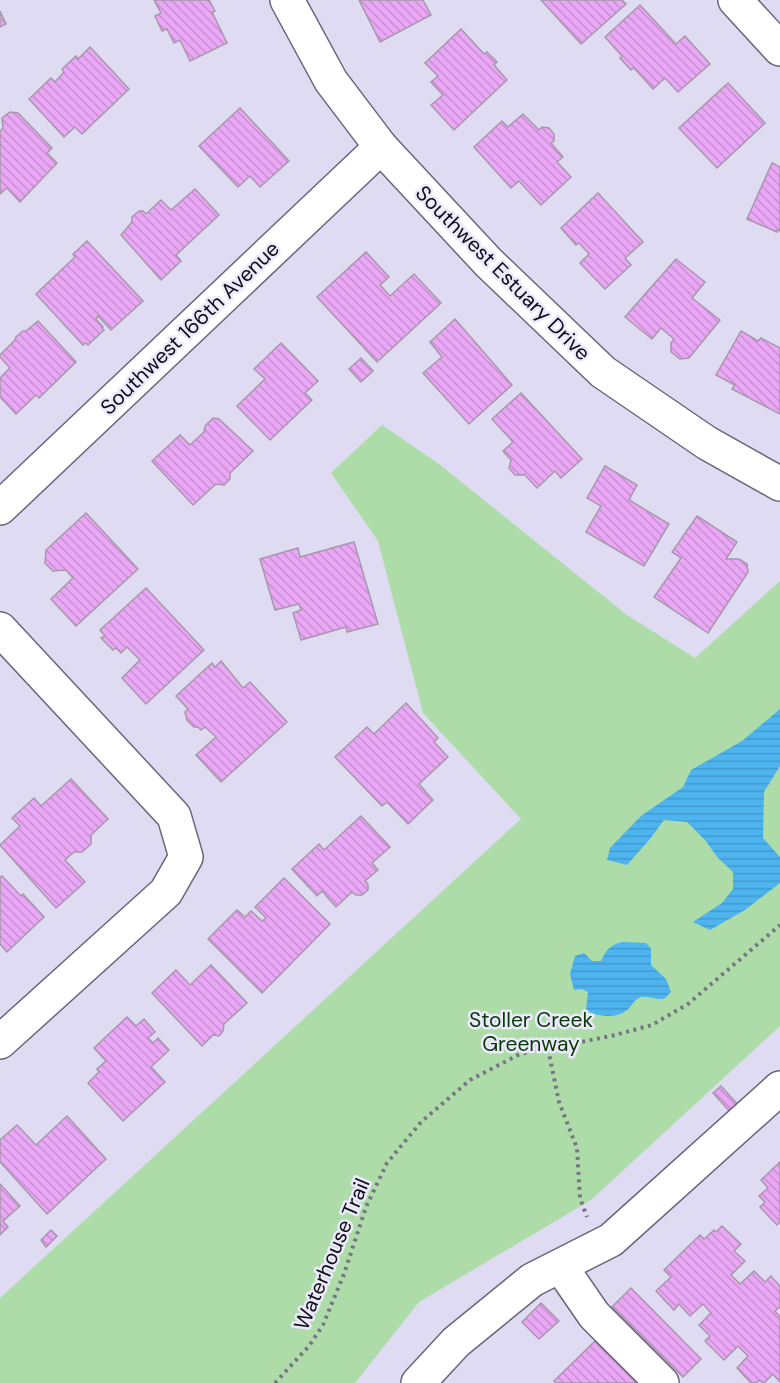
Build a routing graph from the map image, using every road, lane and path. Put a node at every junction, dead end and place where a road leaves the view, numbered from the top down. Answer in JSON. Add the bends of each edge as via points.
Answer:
{"nodes":[{"id":1,"x":287,"y":0,"type":"edge"},
{"id":2,"x":735,"y":0,"type":"edge"},
{"id":3,"x":780,"y":49,"type":"edge"},
{"id":4,"x":381,"y":147,"type":"junction"},
{"id":5,"x":780,"y":484,"type":"edge"},
{"id":6,"x":0,"y":508,"type":"edge"},
{"id":7,"x":0,"y":628,"type":"edge"},
{"id":8,"x":780,"y":925,"type":"edge"},
{"id":9,"x":0,"y":1042,"type":"edge"},
{"id":10,"x":548,"y":1049,"type":"junction"},
{"id":11,"x":780,"y":1088,"type":"edge"},
{"id":12,"x":611,"y":1240,"type":"junction"},
{"id":13,"x":561,"y":1267,"type":"junction"},
{"id":14,"x":275,"y":1383,"type":"edge"},
{"id":15,"x":418,"y":1383,"type":"edge"},
{"id":16,"x":662,"y":1383,"type":"edge"}],
"edges":[{"from":1,"to":4,"type":"street","name":"Southwest Estuary Drive","via":[[331,81]]},
{"from":2,"to":3,"type":"street"},
{"from":4,"to":5,"type":"street","name":"Southwest Estuary Drive","via":[[488,262],[603,372],[707,443]]},
{"from":4,"to":6,"type":"street","name":"Southwest 166th Avenue"},
{"from":7,"to":9,"type":"street","via":[[174,816],[186,857],[166,892]]},
{"from":8,"to":10,"type":"path","name":"Waterhouse Trail","via":[[688,1004],[652,1025]]},
{"from":10,"to":12,"type":"path","via":[[560,1102],[577,1148],[580,1198],[589,1221]]},
{"from":10,"to":14,"type":"path","name":"Waterhouse Trail","via":[[520,1054],[470,1080],[422,1122],[387,1163],[366,1207],[323,1325],[309,1347]]},
{"from":11,"to":12,"type":"street"},
{"from":12,"to":13,"type":"street"},
{"from":13,"to":15,"type":"street","via":[[532,1280],[483,1318]]},
{"from":13,"to":16,"type":"street","via":[[594,1315]]}]}
